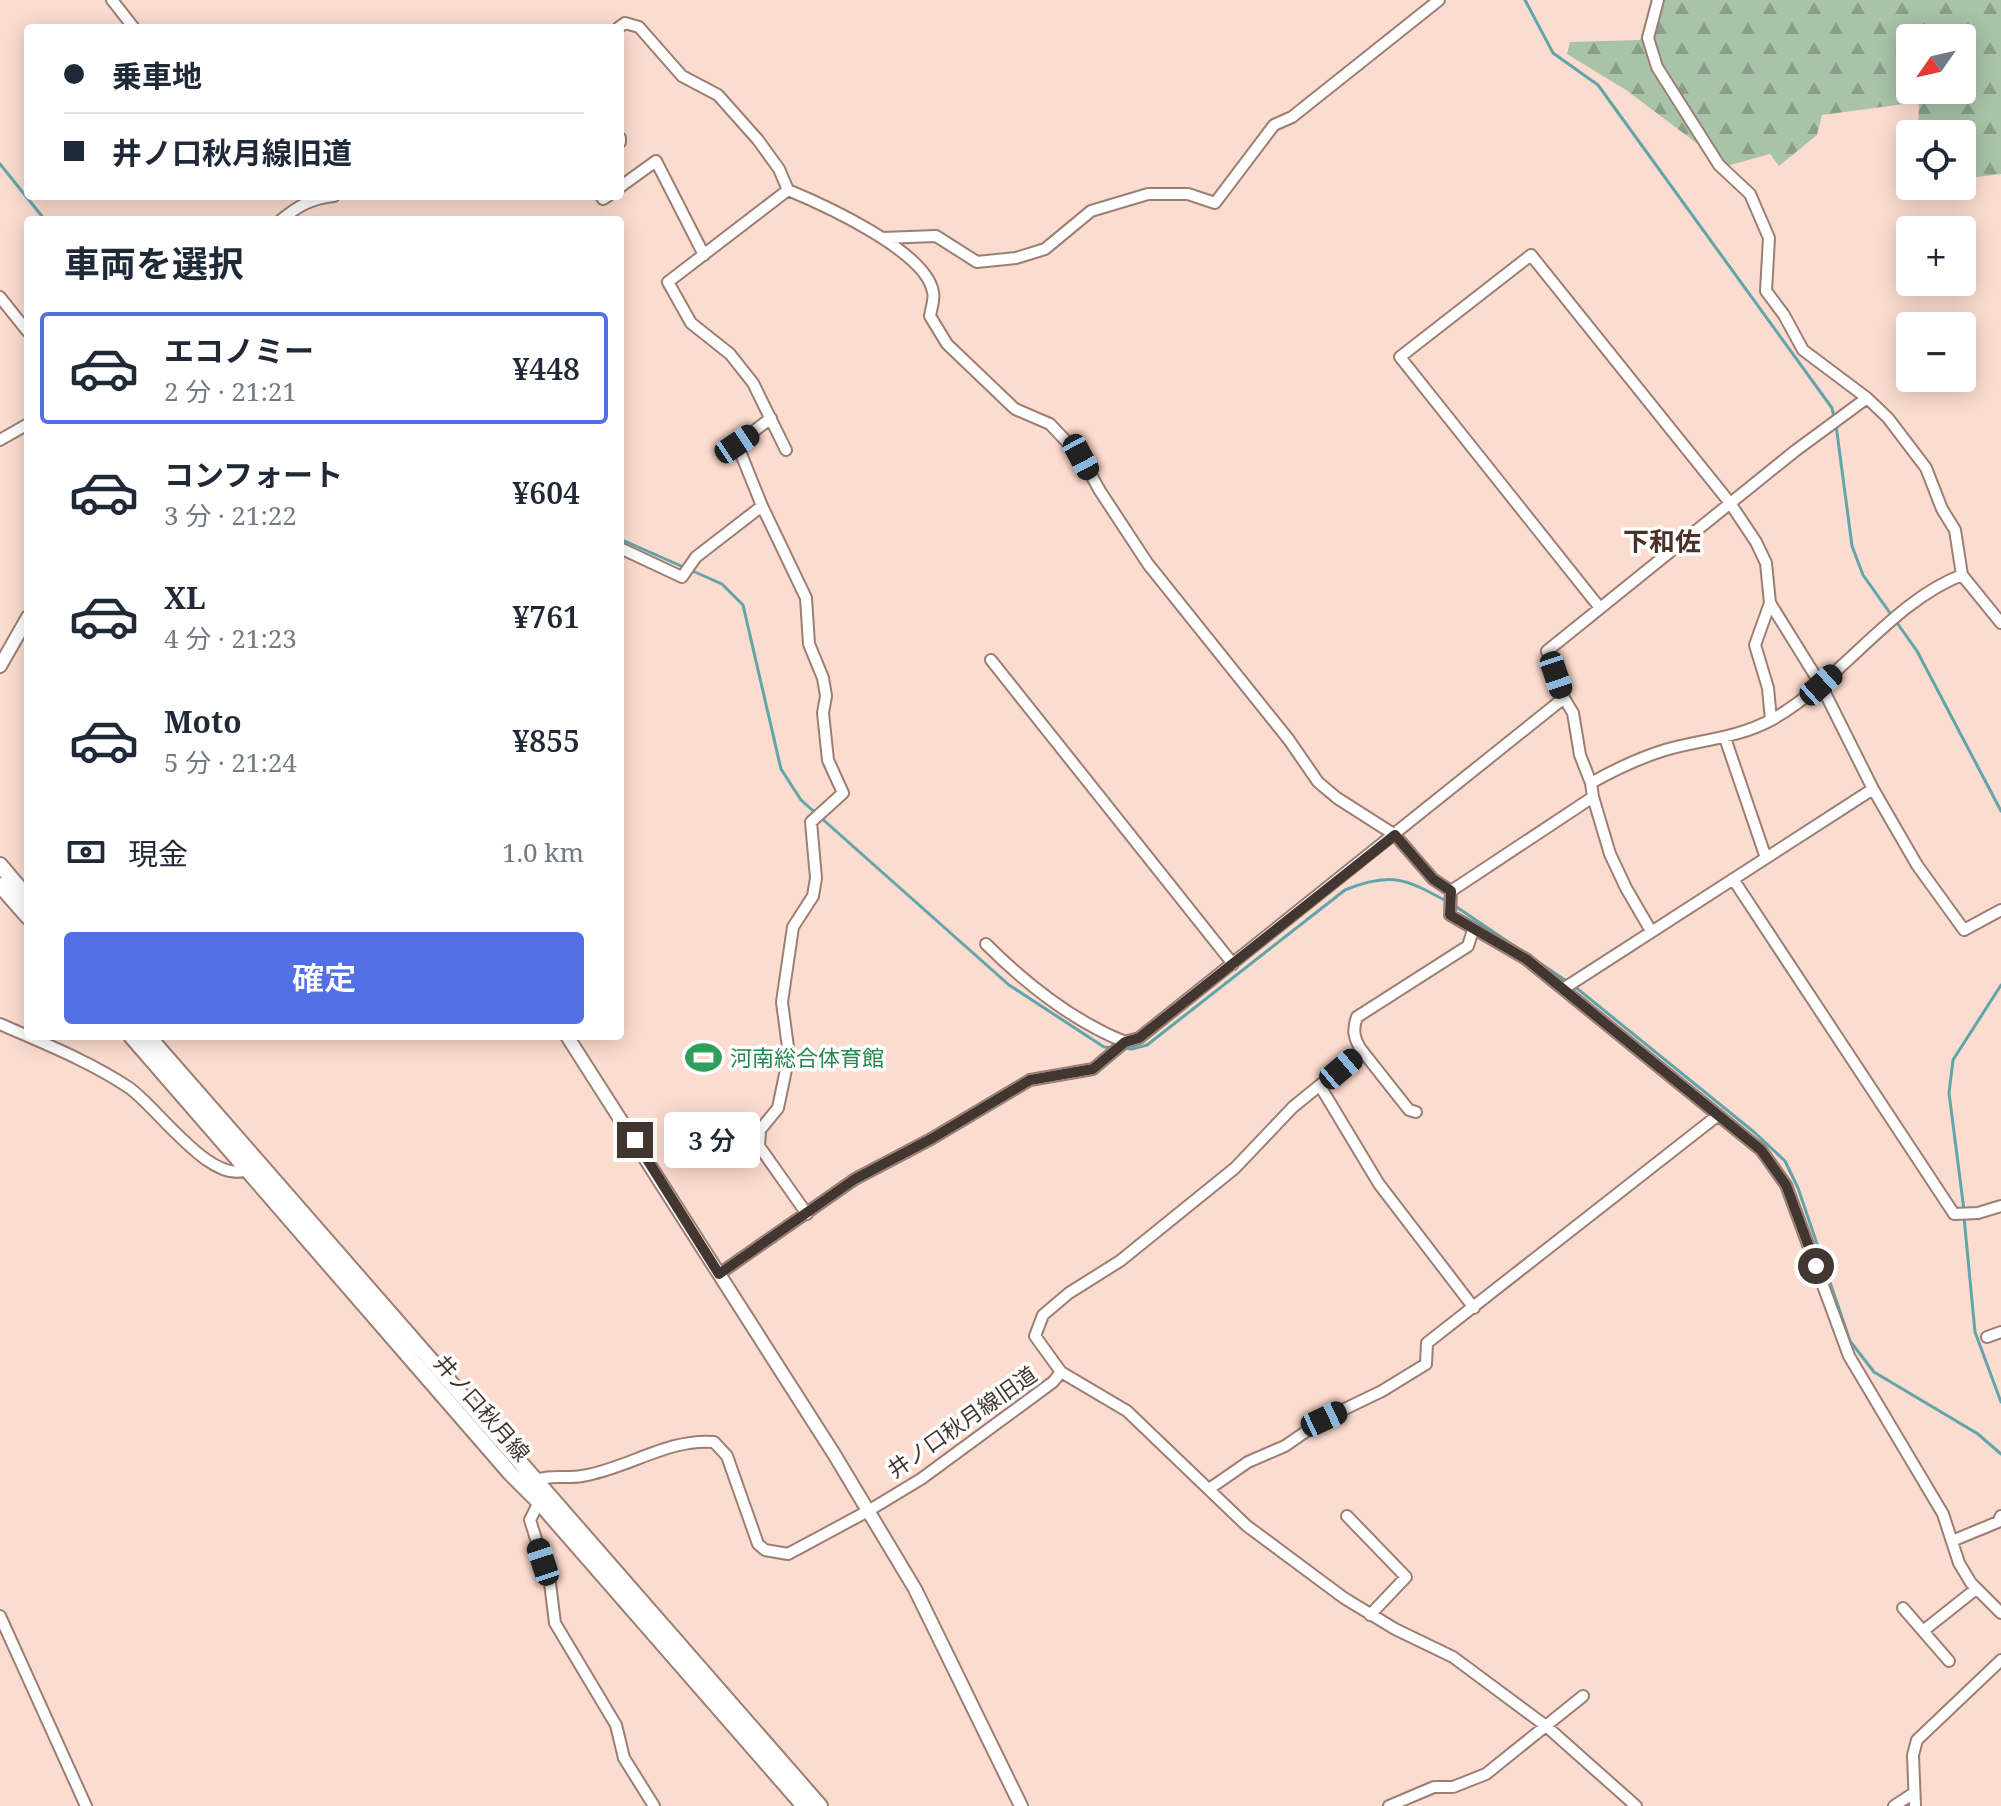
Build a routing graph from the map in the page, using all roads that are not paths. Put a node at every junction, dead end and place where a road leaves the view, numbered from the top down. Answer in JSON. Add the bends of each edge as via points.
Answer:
{"nodes":[{"id":1,"x":112,"y":0,"type":"edge"},
{"id":2,"x":1439,"y":0,"type":"edge"},
{"id":3,"x":1658,"y":0,"type":"edge"},
{"id":4,"x":131,"y":24,"type":"edge"},
{"id":5,"x":624,"y":24,"type":"edge"},
{"id":6,"x":624,"y":184,"type":"edge"},
{"id":7,"x":788,"y":190,"type":"junction"},
{"id":8,"x":309,"y":200,"type":"edge"},
{"id":9,"x":286,"y":216,"type":"edge"},
{"id":10,"x":883,"y":238,"type":"junction"},
{"id":11,"x":704,"y":255,"type":"junction"},
{"id":12,"x":0,"y":297,"type":"edge"},
{"id":13,"x":24,"y":327,"type":"edge"},
{"id":14,"x":1867,"y":398,"type":"junction"},
{"id":15,"x":771,"y":418,"type":"junction"},
{"id":16,"x":24,"y":426,"type":"edge"},
{"id":17,"x":0,"y":440,"type":"edge"},
{"id":18,"x":786,"y":450,"type":"dead end"},
{"id":19,"x":1730,"y":503,"type":"junction"},
{"id":20,"x":762,"y":506,"type":"junction"},
{"id":21,"x":624,"y":550,"type":"edge"},
{"id":22,"x":1962,"y":575,"type":"junction"},
{"id":23,"x":1770,"y":603,"type":"junction"},
{"id":24,"x":1600,"y":608,"type":"junction"},
{"id":25,"x":2001,"y":623,"type":"edge"},
{"id":26,"x":24,"y":624,"type":"edge"},
{"id":27,"x":991,"y":660,"type":"dead end"},
{"id":28,"x":0,"y":666,"type":"edge"},
{"id":29,"x":1821,"y":685,"type":"junction"},
{"id":30,"x":1564,"y":698,"type":"junction"},
{"id":31,"x":1771,"y":720,"type":"junction"},
{"id":32,"x":1725,"y":738,"type":"junction"},
{"id":33,"x":1591,"y":783,"type":"junction"},
{"id":34,"x":1873,"y":789,"type":"junction"},
{"id":35,"x":1593,"y":797,"type":"junction"},
{"id":36,"x":1395,"y":835,"type":"junction"},
{"id":37,"x":1766,"y":858,"type":"junction"},
{"id":38,"x":0,"y":865,"type":"edge"},
{"id":39,"x":1733,"y":879,"type":"junction"},
{"id":40,"x":0,"y":885,"type":"edge"},
{"id":41,"x":24,"y":893,"type":"edge"},
{"id":42,"x":1450,"y":893,"type":"junction"},
{"id":43,"x":2001,"y":910,"type":"edge"},
{"id":44,"x":24,"y":912,"type":"edge"},
{"id":45,"x":1473,"y":930,"type":"junction"},
{"id":46,"x":1651,"y":931,"type":"junction"},
{"id":47,"x":986,"y":944,"type":"dead end"},
{"id":48,"x":1233,"y":964,"type":"junction"},
{"id":49,"x":1563,"y":989,"type":"junction"},
{"id":50,"x":0,"y":1024,"type":"edge"},
{"id":51,"x":24,"y":1035,"type":"edge"},
{"id":52,"x":36,"y":1040,"type":"edge"},
{"id":53,"x":135,"y":1040,"type":"edge"},
{"id":54,"x":151,"y":1040,"type":"edge"},
{"id":55,"x":570,"y":1040,"type":"edge"},
{"id":56,"x":1125,"y":1042,"type":"junction"},
{"id":57,"x":1360,"y":1048,"type":"junction"},
{"id":58,"x":1320,"y":1086,"type":"junction"},
{"id":59,"x":1416,"y":1112,"type":"dead end"},
{"id":60,"x":1717,"y":1116,"type":"junction"},
{"id":61,"x":252,"y":1166,"type":"junction"},
{"id":62,"x":2001,"y":1206,"type":"edge"},
{"id":63,"x":807,"y":1214,"type":"junction"},
{"id":64,"x":719,"y":1274,"type":"junction"},
{"id":65,"x":1474,"y":1308,"type":"junction"},
{"id":66,"x":2001,"y":1332,"type":"edge"},
{"id":67,"x":1987,"y":1337,"type":"dead end"},
{"id":68,"x":1061,"y":1372,"type":"junction"},
{"id":69,"x":537,"y":1479,"type":"junction"},
{"id":70,"x":523,"y":1486,"type":"junction"},
{"id":71,"x":1209,"y":1489,"type":"junction"},
{"id":72,"x":539,"y":1502,"type":"junction"},
{"id":73,"x":868,"y":1511,"type":"junction"},
{"id":74,"x":1347,"y":1516,"type":"dead end"},
{"id":75,"x":2001,"y":1516,"type":"edge"},
{"id":76,"x":1952,"y":1541,"type":"junction"},
{"id":77,"x":1976,"y":1589,"type":"junction"},
{"id":78,"x":1903,"y":1608,"type":"dead end"},
{"id":79,"x":2001,"y":1613,"type":"edge"},
{"id":80,"x":1370,"y":1615,"type":"junction"},
{"id":81,"x":0,"y":1616,"type":"edge"},
{"id":82,"x":1923,"y":1631,"type":"junction"},
{"id":83,"x":2001,"y":1660,"type":"edge"},
{"id":84,"x":1949,"y":1661,"type":"dead end"},
{"id":85,"x":1583,"y":1696,"type":"dead end"},
{"id":86,"x":1546,"y":1726,"type":"junction"},
{"id":87,"x":1914,"y":1793,"type":"junction"},
{"id":88,"x":86,"y":1806,"type":"edge"},
{"id":89,"x":654,"y":1806,"type":"edge"},
{"id":90,"x":804,"y":1806,"type":"edge"},
{"id":91,"x":820,"y":1806,"type":"edge"},
{"id":92,"x":1021,"y":1806,"type":"edge"},
{"id":93,"x":1389,"y":1806,"type":"edge"},
{"id":94,"x":1636,"y":1806,"type":"edge"},
{"id":95,"x":1894,"y":1806,"type":"edge"},
{"id":96,"x":1915,"y":1806,"type":"edge"}],
"edges":[{"from":1,"to":4,"type":"street"},
{"from":2,"to":10,"type":"street","via":[[1292,117],[1274,125],[1215,203],[1188,194],[1148,194],[1091,211],[1045,249],[1016,258],[977,262],[936,236]]},
{"from":3,"to":14,"type":"street","via":[[1648,38],[1657,67],[1719,165],[1750,194],[1769,238],[1766,291],[1803,350]]},
{"from":5,"to":7,"type":"street","via":[[639,27],[682,76],[718,95],[758,140]]},
{"from":6,"to":11,"type":"street","via":[[656,161]]},
{"from":7,"to":10,"type":"street"},
{"from":7,"to":11,"type":"street"},
{"from":8,"to":9,"type":"street"},
{"from":10,"to":36,"type":"street","via":[[923,272],[933,292],[930,316],[947,344],[1015,409],[1050,424],[1081,457],[1148,564],[1318,782]]},
{"from":11,"to":15,"type":"street","via":[[668,282],[691,323],[730,354],[753,383]]},
{"from":12,"to":13,"type":"street"},
{"from":14,"to":19,"type":"street"},
{"from":14,"to":22,"type":"street","via":[[1926,468],[1955,530]]},
{"from":15,"to":18,"type":"street"},
{"from":15,"to":20,"type":"street","via":[[737,444]]},
{"from":16,"to":17,"type":"street"},
{"from":19,"to":23,"type":"street","via":[[1766,563]]},
{"from":19,"to":24,"type":"street"},
{"from":19,"to":24,"type":"street","via":[[1531,255],[1400,357]]},
{"from":20,"to":21,"type":"street","via":[[696,557],[682,577]]},
{"from":20,"to":63,"type":"street","via":[[806,598],[809,644],[826,696],[828,760],[843,793],[811,822],[816,878],[813,896],[793,927],[782,1002],[789,1055],[778,1108],[760,1130],[759,1146]]},
{"from":22,"to":25,"type":"street"},
{"from":22,"to":29,"type":"street","via":[[1891,621]]},
{"from":23,"to":29,"type":"street"},
{"from":23,"to":31,"type":"street","via":[[1755,645]]},
{"from":24,"to":30,"type":"street","via":[[1547,651]]},
{"from":26,"to":28,"type":"street"},
{"from":27,"to":48,"type":"street"},
{"from":29,"to":31,"type":"street"},
{"from":29,"to":34,"type":"street"},
{"from":30,"to":33,"type":"street","via":[[1573,713]]},
{"from":30,"to":36,"type":"street"},
{"from":31,"to":32,"type":"street"},
{"from":32,"to":33,"type":"street","via":[[1665,750]]},
{"from":32,"to":37,"type":"street"},
{"from":33,"to":35,"type":"street"},
{"from":34,"to":37,"type":"street"},
{"from":34,"to":43,"type":"street","via":[[1917,865],[1964,930]]},
{"from":35,"to":42,"type":"street"},
{"from":35,"to":46,"type":"street","via":[[1610,854]]},
{"from":36,"to":42,"type":"street"},
{"from":36,"to":48,"type":"street"},
{"from":37,"to":39,"type":"street"},
{"from":38,"to":41,"type":"main road"},
{"from":39,"to":46,"type":"street"},
{"from":39,"to":62,"type":"street","via":[[1954,1214]]},
{"from":40,"to":44,"type":"main road"},
{"from":42,"to":45,"type":"street","via":[[1450,915]]},
{"from":45,"to":49,"type":"street","via":[[1526,959]]},
{"from":45,"to":57,"type":"street","via":[[1468,946],[1357,1017],[1353,1027]]},
{"from":46,"to":49,"type":"street"},
{"from":47,"to":56,"type":"street","via":[[1019,977],[1102,1033]]},
{"from":48,"to":56,"type":"street","via":[[1139,1038]]},
{"from":49,"to":60,"type":"street"},
{"from":50,"to":51,"type":"street"},
{"from":52,"to":61,"type":"street","via":[[130,1088],[192,1150],[232,1173]]},
{"from":53,"to":61,"type":"main road","name":"井ノ口秋月線"},
{"from":54,"to":61,"type":"main road","name":"井ノ口秋月線"},
{"from":55,"to":64,"type":"street"},
{"from":56,"to":63,"type":"street","via":[[1093,1069],[1030,1080],[855,1179]]},
{"from":57,"to":58,"type":"street"},
{"from":57,"to":59,"type":"street"},
{"from":58,"to":65,"type":"street","via":[[1379,1184]]},
{"from":58,"to":68,"type":"street","via":[[1235,1168],[1043,1315],[1035,1336]]},
{"from":60,"to":65,"type":"street"},
{"from":60,"to":76,"type":"street","via":[[1761,1150],[1786,1185],[1849,1356],[1943,1514]]},
{"from":61,"to":69,"type":"main road","name":"井ノ口秋月線"},
{"from":61,"to":70,"type":"main road","name":"井ノ口秋月線"},
{"from":63,"to":64,"type":"street"},
{"from":64,"to":73,"type":"street"},
{"from":65,"to":71,"type":"street","via":[[1427,1343],[1426,1364]]},
{"from":66,"to":67,"type":"street"},
{"from":68,"to":71,"type":"street","name":"井ノ口秋月線旧道","via":[[1127,1411]]},
{"from":68,"to":73,"type":"street","name":"井ノ口秋月線旧道","via":[[921,1479]]},
{"from":69,"to":70,"type":"street"},
{"from":69,"to":73,"type":"street","name":"井ノ口秋月線旧道","via":[[604,1472],[673,1447],[714,1442],[727,1456],[758,1544],[765,1550],[788,1554]]},
{"from":69,"to":91,"type":"main road","name":"井ノ口秋月線"},
{"from":70,"to":72,"type":"main road","name":"井ノ口秋月線"},
{"from":71,"to":80,"type":"street","name":"井ノ口秋月線旧道","via":[[1247,1526]]},
{"from":72,"to":89,"type":"street","via":[[530,1520],[550,1583],[555,1623],[616,1725],[624,1758]]},
{"from":72,"to":90,"type":"main road","name":"井ノ口秋月線"},
{"from":73,"to":92,"type":"street","via":[[915,1589]]},
{"from":74,"to":80,"type":"street","via":[[1406,1577]]},
{"from":75,"to":76,"type":"street"},
{"from":76,"to":77,"type":"street"},
{"from":77,"to":79,"type":"street"},
{"from":77,"to":82,"type":"street"},
{"from":78,"to":82,"type":"street"},
{"from":80,"to":86,"type":"street","name":"井ノ口秋月線旧道","via":[[1453,1657]]},
{"from":81,"to":88,"type":"street"},
{"from":82,"to":84,"type":"street"},
{"from":83,"to":87,"type":"street","via":[[1917,1740]]},
{"from":85,"to":86,"type":"street"},
{"from":86,"to":93,"type":"street","via":[[1486,1774]]},
{"from":86,"to":94,"type":"street","name":"井ノ口秋月線旧道"},
{"from":87,"to":95,"type":"street"},
{"from":87,"to":96,"type":"street"}]}
